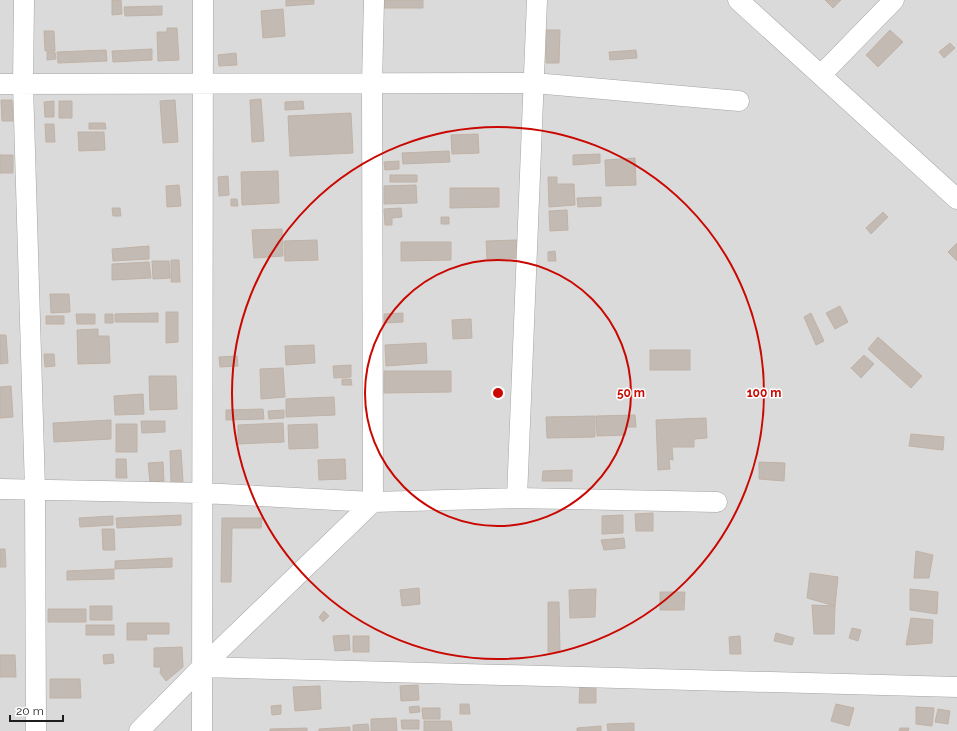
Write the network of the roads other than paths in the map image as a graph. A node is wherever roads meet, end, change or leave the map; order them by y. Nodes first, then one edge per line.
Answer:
1 (24, 0) edge
2 (203, 0) edge
3 (374, 0) edge
4 (537, 0) edge
5 (738, 0) edge
6 (894, 0) edge
7 (820, 75) junction
8 (203, 83) junction
9 (372, 83) junction
10 (534, 83) junction
11 (0, 84) edge
12 (23, 84) junction
13 (739, 101) dead end
14 (957, 199) edge
15 (0, 489) edge
16 (35, 489) junction
17 (202, 493) junction
18 (518, 498) junction
19 (373, 502) junction
20 (717, 502) dead end
21 (202, 667) junction
22 (957, 687) edge
23 (36, 731) edge
24 (139, 731) edge
25 (202, 731) edge

1 - 12 street
2 - 8 street
3 - 9 street
4 - 10 street
5 - 7 street
6 - 7 street
7 - 14 street
8 - 9 street
8 - 12 street
8 - 17 street
9 - 10 street
9 - 19 street
10 - 13 street
10 - 18 street
11 - 12 street
12 - 16 street
15 - 16 street
16 - 17 street
16 - 23 street
17 - 19 street
17 - 21 street
18 - 19 street
18 - 20 street
19 - 21 street
21 - 22 street
21 - 24 street
21 - 25 street

